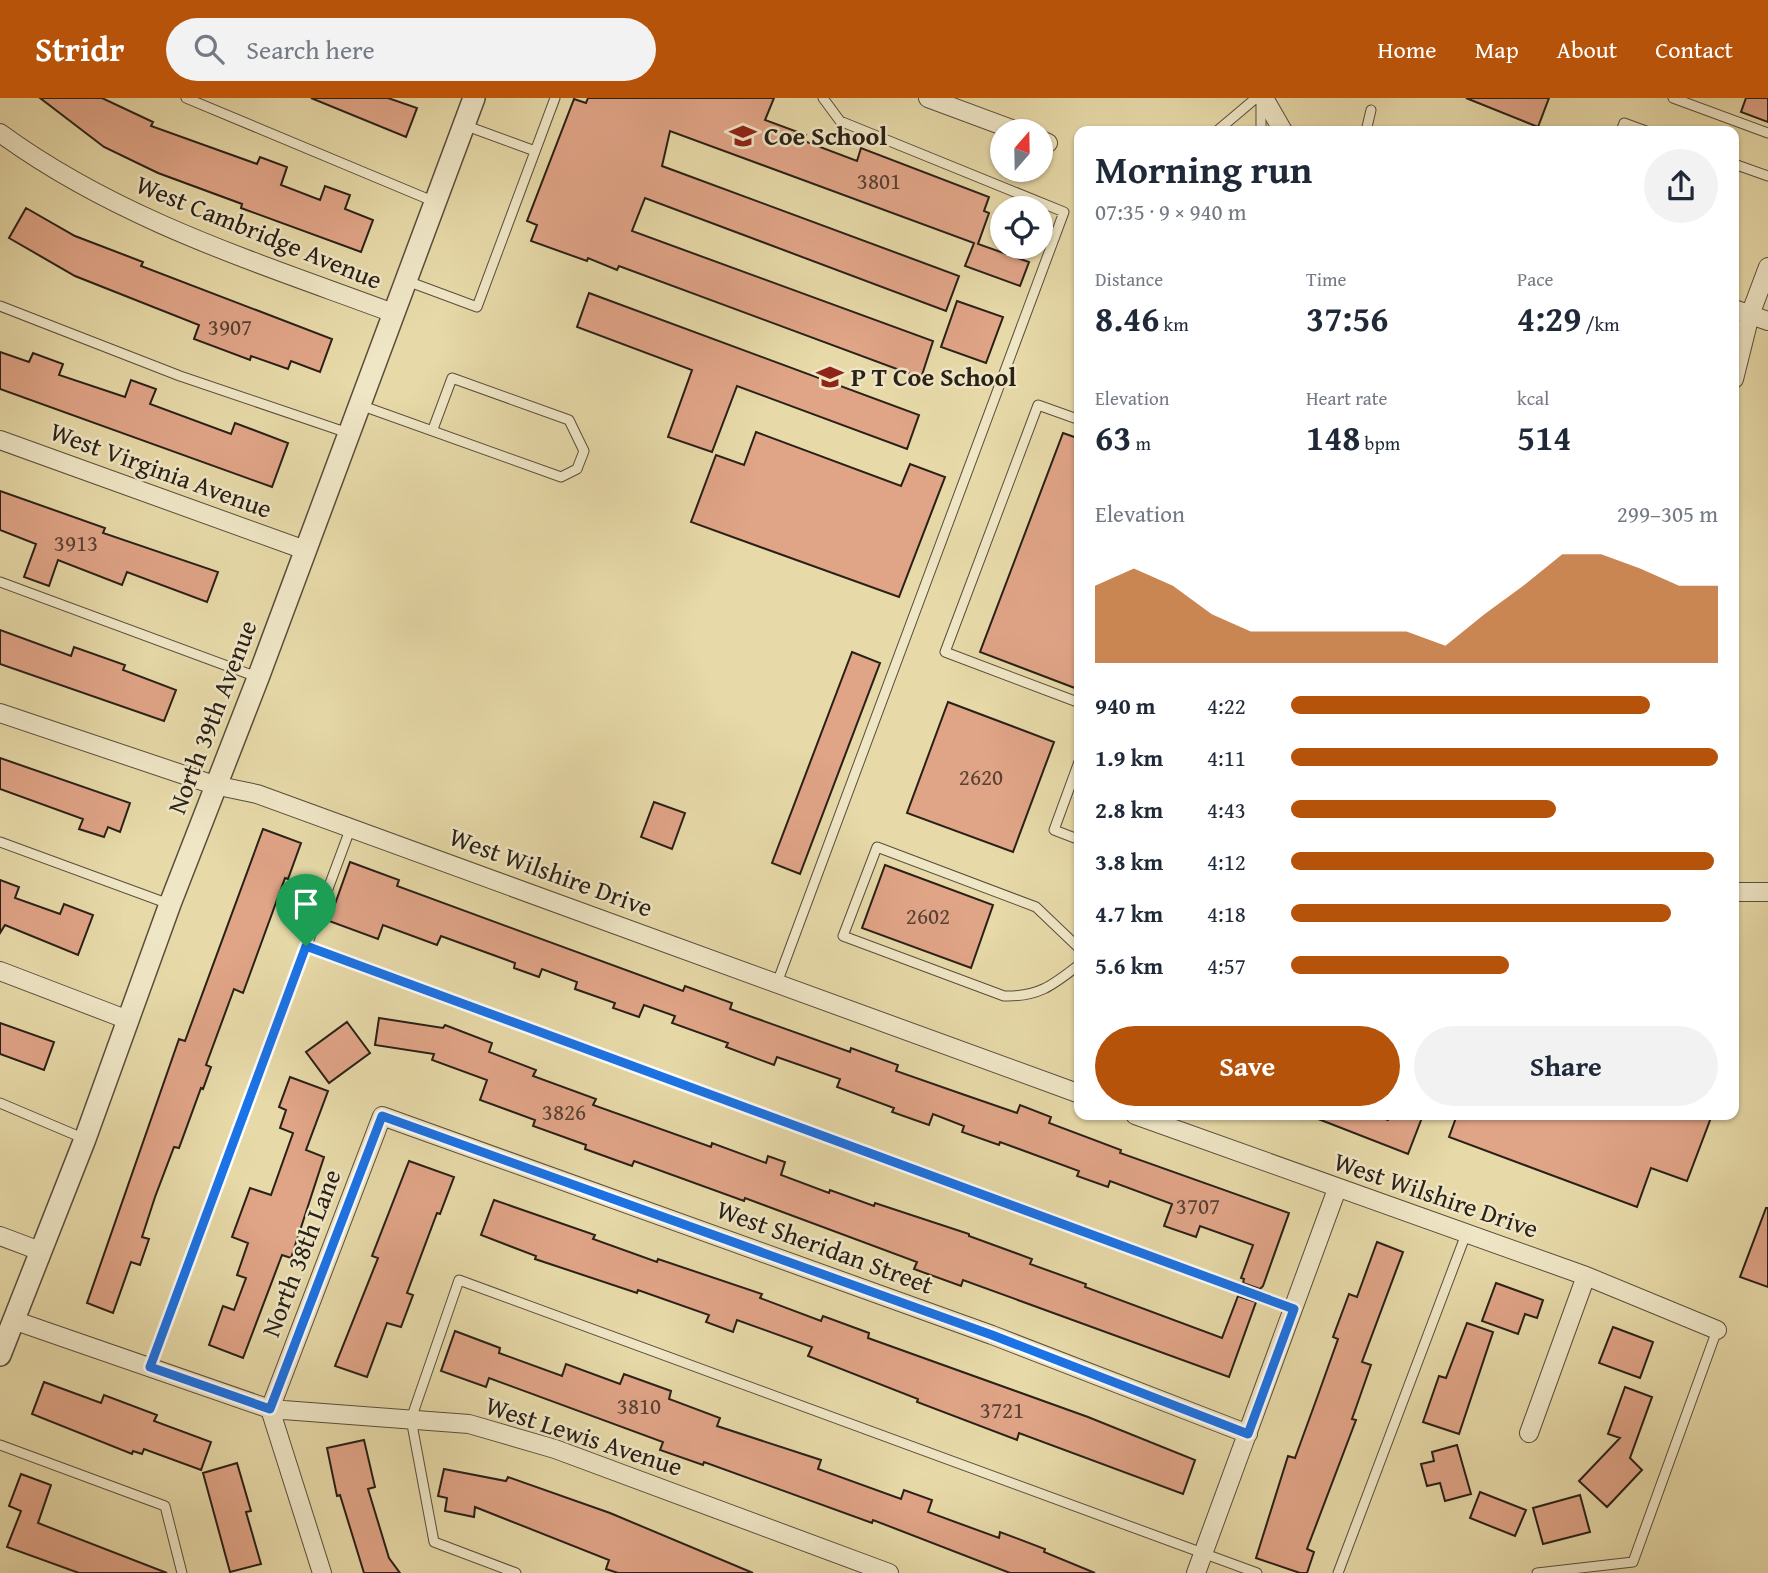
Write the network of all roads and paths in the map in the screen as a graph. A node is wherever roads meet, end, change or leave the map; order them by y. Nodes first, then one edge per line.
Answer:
1 (186, 98) edge
2 (474, 98) edge
3 (555, 98) edge
4 (823, 98) edge
5 (928, 98) edge
6 (1260, 98) edge
7 (1673, 98) edge
8 (1371, 110) dead end
9 (990, 121) edge
10 (464, 124) junction
11 (1224, 126) edge
12 (1261, 126) edge
13 (1280, 126) edge
14 (1367, 126) edge
15 (0, 133) edge
16 (1768, 133) edge
17 (535, 151) junction
18 (1739, 166) edge
19 (1768, 176) edge
20 (435, 202) junction
21 (1768, 267) edge
22 (405, 281) junction
23 (0, 306) edge
24 (1742, 312) edge
25 (393, 313) junction
26 (1768, 321) edge
27 (1739, 337) edge
28 (359, 404) junction
29 (1074, 418) edge
30 (433, 429) junction
31 (348, 433) junction
32 (0, 440) edge
33 (305, 550) junction
34 (0, 582) edge
35 (258, 678) junction
36 (1074, 701) edge
37 (0, 713) edge
38 (1074, 775) edge
39 (214, 785) junction
40 (351, 827) junction
41 (1074, 838) edge
42 (0, 842) edge
43 (1739, 892) edge
44 (1768, 892) edge
45 (170, 904) junction
46 (1074, 943) edge
47 (306, 946) junction
48 (1074, 969) edge
49 (0, 971) edge
50 (777, 983) junction
51 (128, 1020) junction
52 (1074, 1092) edge
53 (0, 1103) edge
54 (382, 1116) joint
55 (1149, 1120) edge
56 (85, 1139) junction
57 (1337, 1189) junction
58 (1466, 1234) junction
59 (0, 1236) edge
60 (40, 1251) junction
61 (1586, 1276) junction
62 (1294, 1309) junction
63 (13, 1320) junction
64 (1717, 1331) joint
65 (0, 1355) edge
66 (150, 1367) junction
67 (270, 1409) junction
68 (411, 1419) junction
69 (1529, 1433) dead end
70 (1248, 1434) junction
71 (0, 1445) edge
72 (1202, 1555) junction
73 (182, 1573) edge
74 (322, 1573) edge
75 (516, 1573) edge
76 (889, 1573) edge
77 (1196, 1573) edge
78 (1257, 1573) edge
79 (1338, 1573) edge
80 (1537, 1573) edge

1 - 20 lane
2 - 10 street, North 39th Avenue
3 - 17 lane
4 - 50 lane
5 - 9 street
6 - 11 lane
6 - 12 lane
6 - 13 street
7 - 16 lane
8 - 14 lane
10 - 17 lane
10 - 20 street, North 39th Avenue
15 - 25 street, West Cambridge Avenue
17 - 22 lane
18 - 19 lane
20 - 22 street, North 39th Avenue
21 - 24 street
22 - 25 street, North 39th Avenue
23 - 31 lane
24 - 26 street
24 - 27 street
25 - 28 street, North 39th Avenue
28 - 30 lane
28 - 31 street, North 39th Avenue
29 - 36 lane
30 - 30 lane
31 - 33 street, North 39th Avenue
32 - 33 street, West Virginia Avenue
33 - 35 street, North 39th Avenue
34 - 35 lane
35 - 39 street, North 39th Avenue
37 - 39 street, West Wilshire Drive
38 - 41 lane
39 - 40 street, West Wilshire Drive
39 - 45 street, North 39th Avenue
40 - 47 lane
40 - 50 street, West Wilshire Drive
42 - 45 lane
43 - 44 street
45 - 51 street, North 39th Avenue
46 - 48 lane
47 - 62 lane
47 - 66 lane
49 - 51 street
50 - 52 street, West Wilshire Drive
51 - 56 street, North 39th Avenue
53 - 56 lane
54 - 67 street, North 38th Lane
54 - 70 street, West Sheridan Street
55 - 57 street, West Wilshire Drive
56 - 60 street, North 39th Avenue
57 - 58 street, West Wilshire Drive
57 - 62 street
58 - 61 street, West Wilshire Drive
58 - 79 lane
59 - 60 street
60 - 63 street, North 39th Avenue
61 - 64 street, West Wilshire Drive
61 - 69 street
62 - 70 street
63 - 65 street, North 39th Avenue
63 - 66 street, West Lewis Avenue
64 - 80 lane
66 - 67 street, West Lewis Avenue
67 - 68 street, West Lewis Avenue
67 - 74 street
68 - 72 lane
68 - 75 lane
68 - 76 street, West Lewis Avenue
70 - 72 street
71 - 73 lane
72 - 77 street
72 - 78 lane

